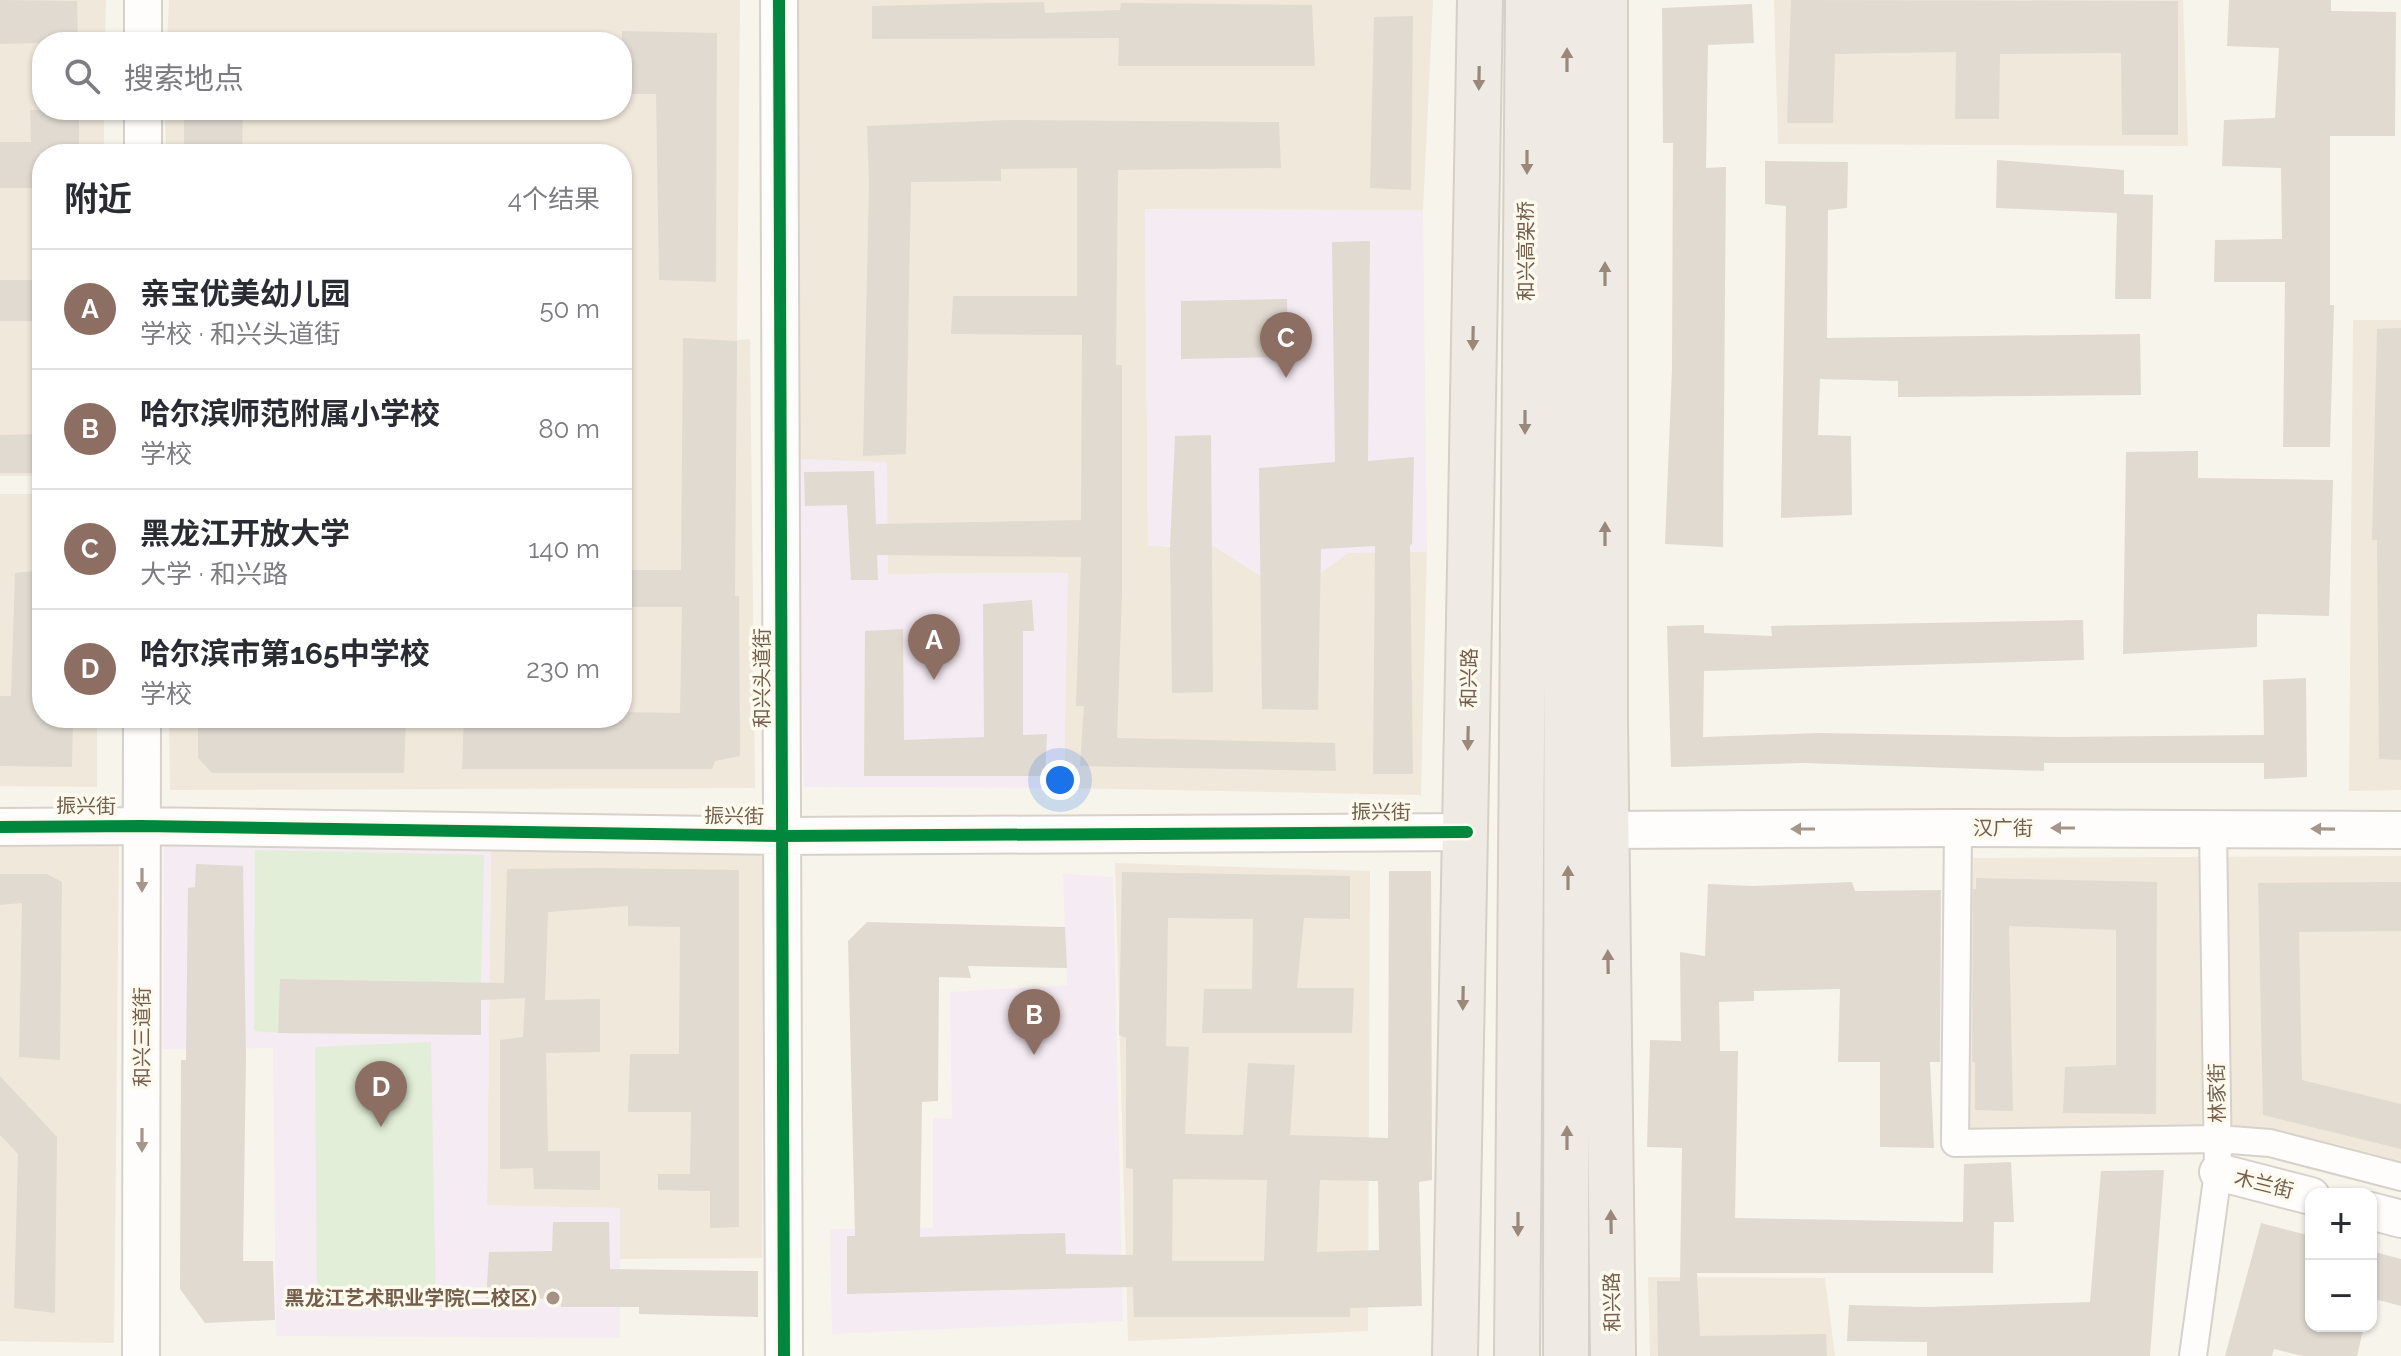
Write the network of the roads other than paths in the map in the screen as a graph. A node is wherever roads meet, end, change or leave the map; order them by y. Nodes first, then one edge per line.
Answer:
1 (143, 0) edge
2 (779, 0) edge
3 (1480, 0) edge
4 (1528, 0) edge
5 (1567, 0) edge
6 (1605, 0) edge
7 (143, 32) edge
8 (143, 120) edge
9 (143, 144) edge
10 (1471, 442) junction
11 (1546, 502) junction
12 (1605, 719) junction
13 (142, 728) edge
14 (1521, 737) junction
15 (142, 826) junction
16 (0, 827) edge
17 (1958, 828) junction
18 (2213, 828) junction
19 (1606, 830) junction
20 (2401, 830) edge
21 (1467, 832) junction
22 (782, 836) junction
23 (2218, 1156) junction
24 (2401, 1177) edge
25 (2305, 1193) edge
26 (2377, 1213) edge
27 (2401, 1219) edge
28 (141, 1356) edge
29 (784, 1356) edge
30 (1455, 1356) edge
31 (1517, 1356) edge
32 (1566, 1356) edge
33 (1613, 1356) edge
34 (2193, 1356) edge

1 - 7 street
2 - 22 street, 和兴头道街
3 -> 10 highway, 和兴路
4 -> 11 highway, 和兴高架桥
11 -> 5 highway, 和兴高架桥
12 -> 6 highway, 和兴路
8 - 9 street
10 - 14 highway
10 -> 21 highway, 和兴路
11 - 12 highway
11 - 14 highway
32 -> 11 highway
12 - 19 highway, 和兴路
13 - 15 street, 和兴三道街
14 -> 31 highway
15 - 16 street, 振兴街
15 - 22 street, 振兴街
15 -> 28 street, 和兴三道街
18 -> 17 street, 汉广街
17 -> 19 street, 汉广街
17 - 23 street
20 -> 18 street, 汉广街
18 - 23 street, 林家街
33 -> 19 highway, 和兴路
21 - 22 street, 振兴街
21 -> 30 highway, 和兴路
22 - 29 street, 和兴头道街
23 - 24 street
23 - 25 street, 木兰街
23 - 34 street, 林家街
26 - 27 street

